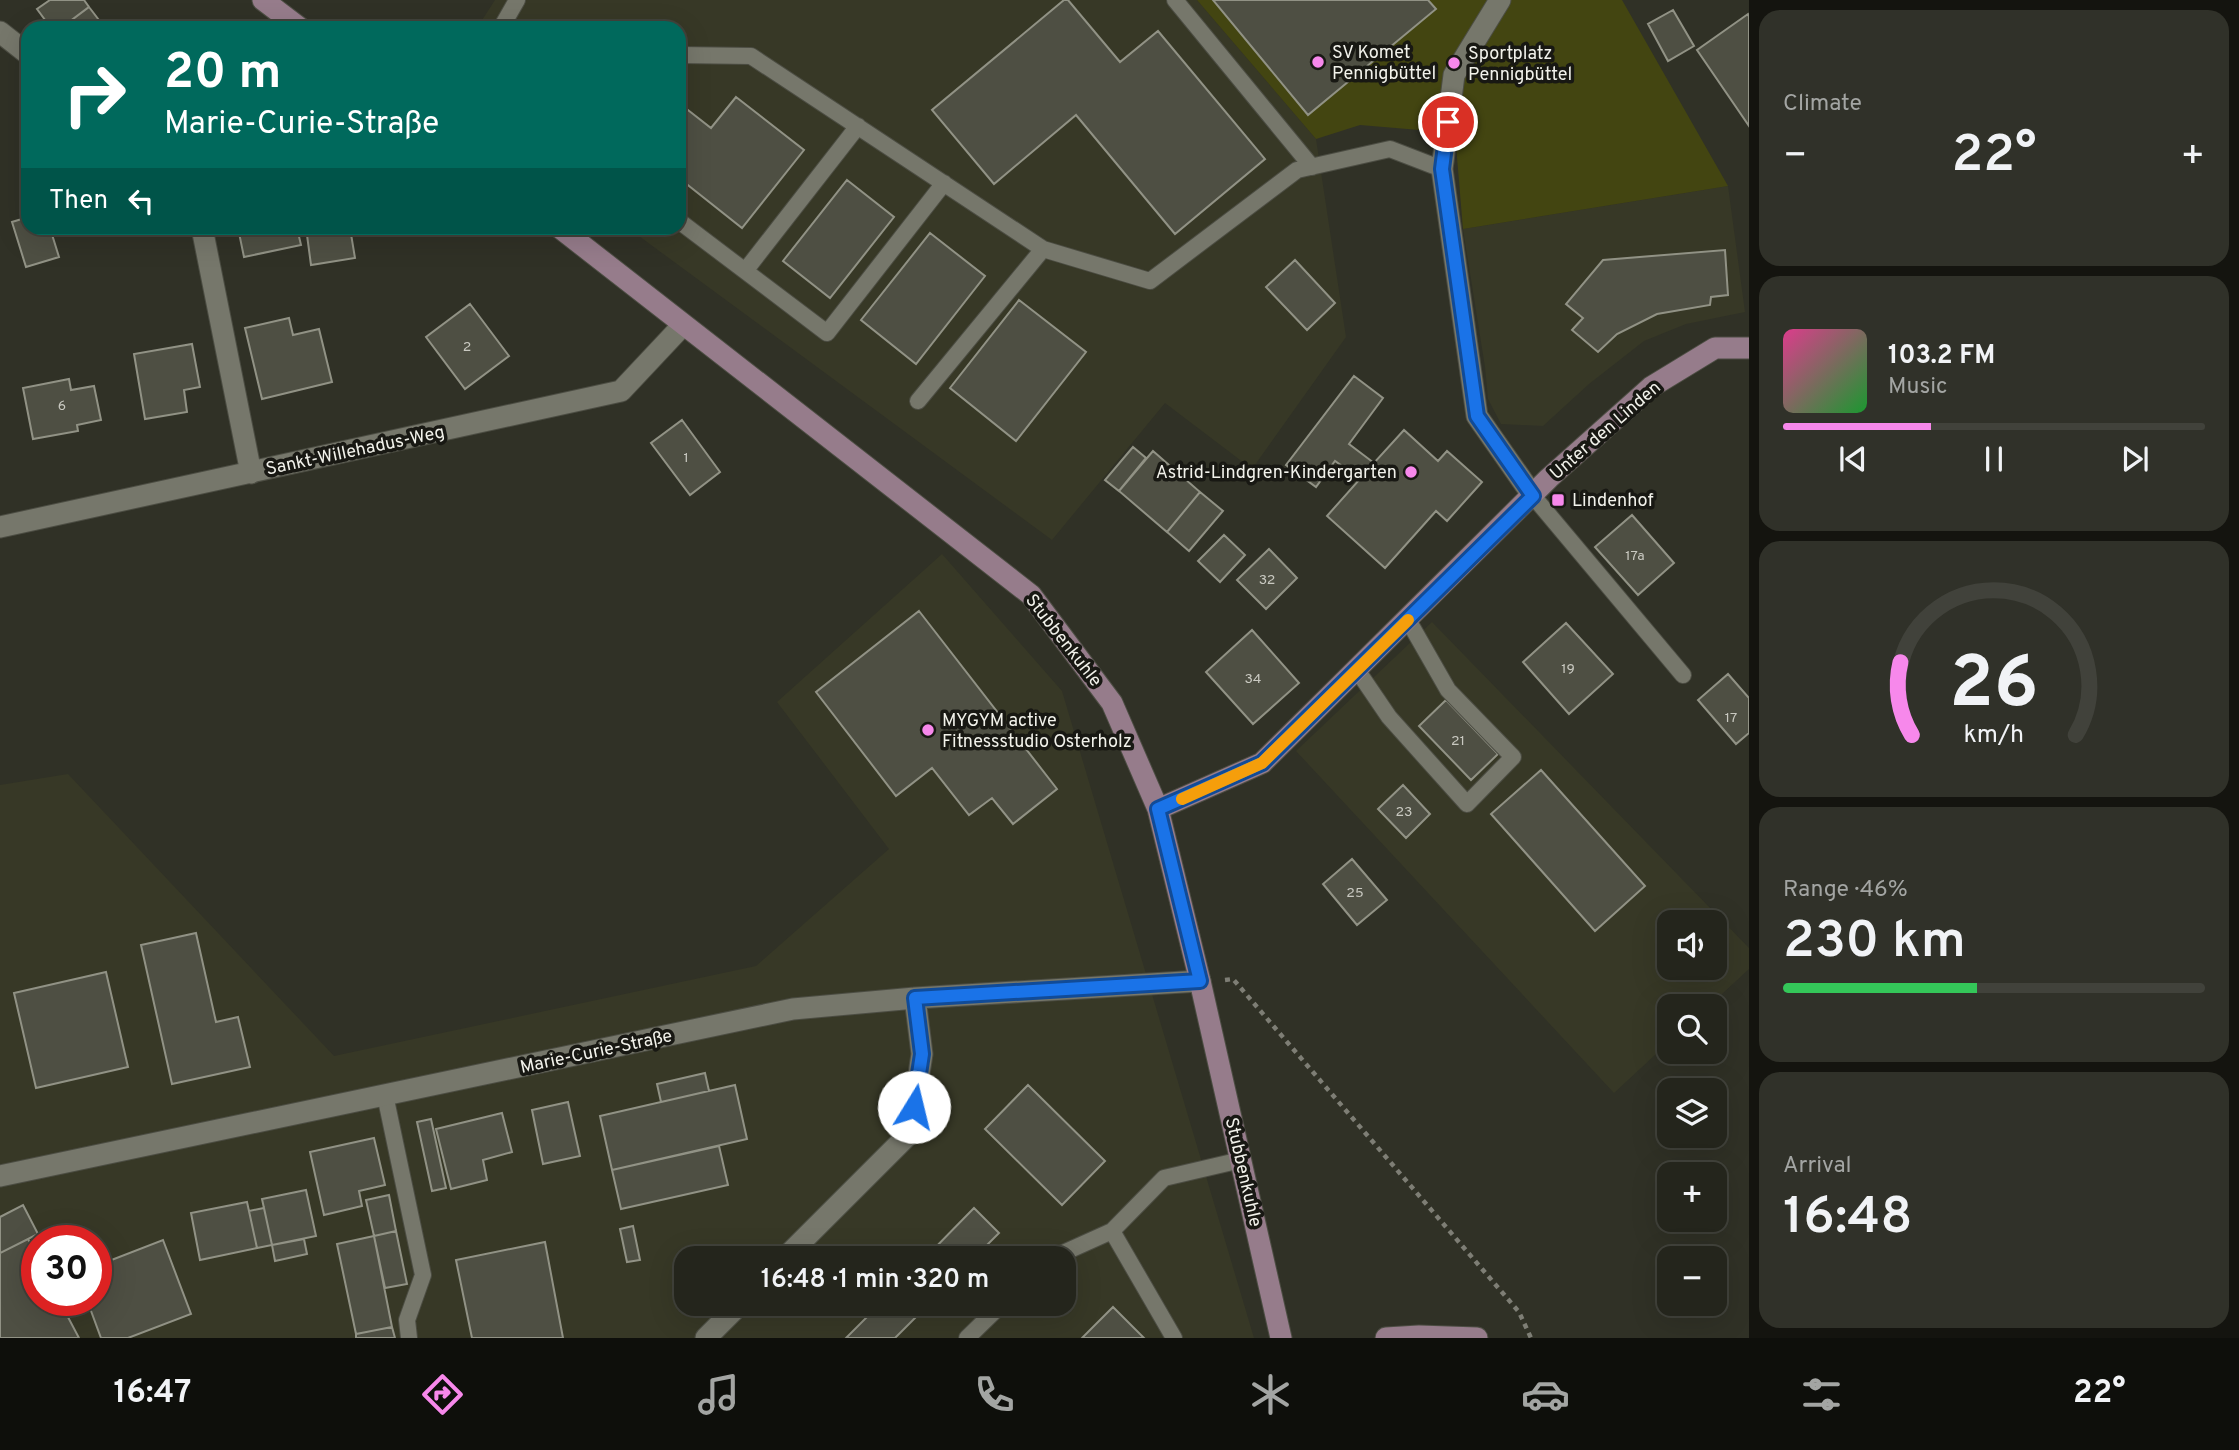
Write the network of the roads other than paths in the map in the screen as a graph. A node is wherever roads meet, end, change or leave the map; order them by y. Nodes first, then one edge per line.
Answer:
1 (263, 0) edge
2 (517, 0) edge
3 (1175, 0) edge
4 (1500, 0) edge
5 (291, 21) edge
6 (505, 21) edge
7 (0, 32) edge
8 (21, 48) edge
9 (686, 55) edge
10 (858, 126) junction
11 (1312, 167) junction
12 (1442, 169) junction
13 (944, 183) junction
14 (686, 226) edge
15 (203, 235) edge
16 (569, 235) edge
17 (1043, 249) junction
18 (745, 271) junction
19 (683, 325) junction
20 (1749, 348) edge
21 (918, 401) dead end
22 (251, 473) junction
23 (1533, 496) junction
24 (0, 527) edge
25 (1408, 620) junction
26 (1357, 670) junction
27 (1683, 675) dead end
28 (1158, 809) junction
29 (1200, 981) junction
30 (915, 998) junction
31 (385, 1095) junction
32 (1241, 1160) junction
33 (0, 1176) edge
34 (1112, 1231) junction
35 (797, 1246) edge
36 (1076, 1247) edge
37 (728, 1316) edge
38 (990, 1316) edge
39 (1417, 1337) edge
40 (409, 1338) edge
41 (706, 1338) edge
42 (967, 1338) edge
43 (1174, 1338) edge
44 (1281, 1338) edge
45 (1386, 1338) edge
46 (1477, 1338) edge

1 - 5 main road
2 - 6 lane
3 - 11 lane
4 - 12 street
7 - 8 street
9 - 10 lane
10 - 13 lane
10 - 18 lane
11 - 12 lane
11 - 17 lane
12 - 23 street
13 - 17 lane
13 - 18 lane
14 - 18 lane
15 - 22 street
16 - 19 main road, Stubbenkuhle
17 - 21 lane
19 - 22 street, Sankt-Willehadus-Weg
19 - 28 main road, Stubbenkuhle
20 - 23 main road, Unter den Linden
22 - 24 street, Sankt-Willehadus-Weg
23 - 25 main road, Unter den Linden
23 - 27 lane
25 - 26 main road, Unter den Linden
25 - 26 lane
26 - 28 main road, Unter den Linden
28 - 29 main road, Stubbenkuhle
29 - 30 street, Marie-Curie-Straße
29 - 32 main road, Stubbenkuhle
30 - 31 street, Marie-Curie-Straße
30 - 35 street
31 - 33 street, Marie-Curie-Straße
31 - 40 lane
32 - 34 lane
32 - 44 main road, Stubbenkuhle
34 - 36 lane
34 - 43 lane
37 - 41 street
38 - 42 lane
39 - 45 main road
39 - 46 main road

